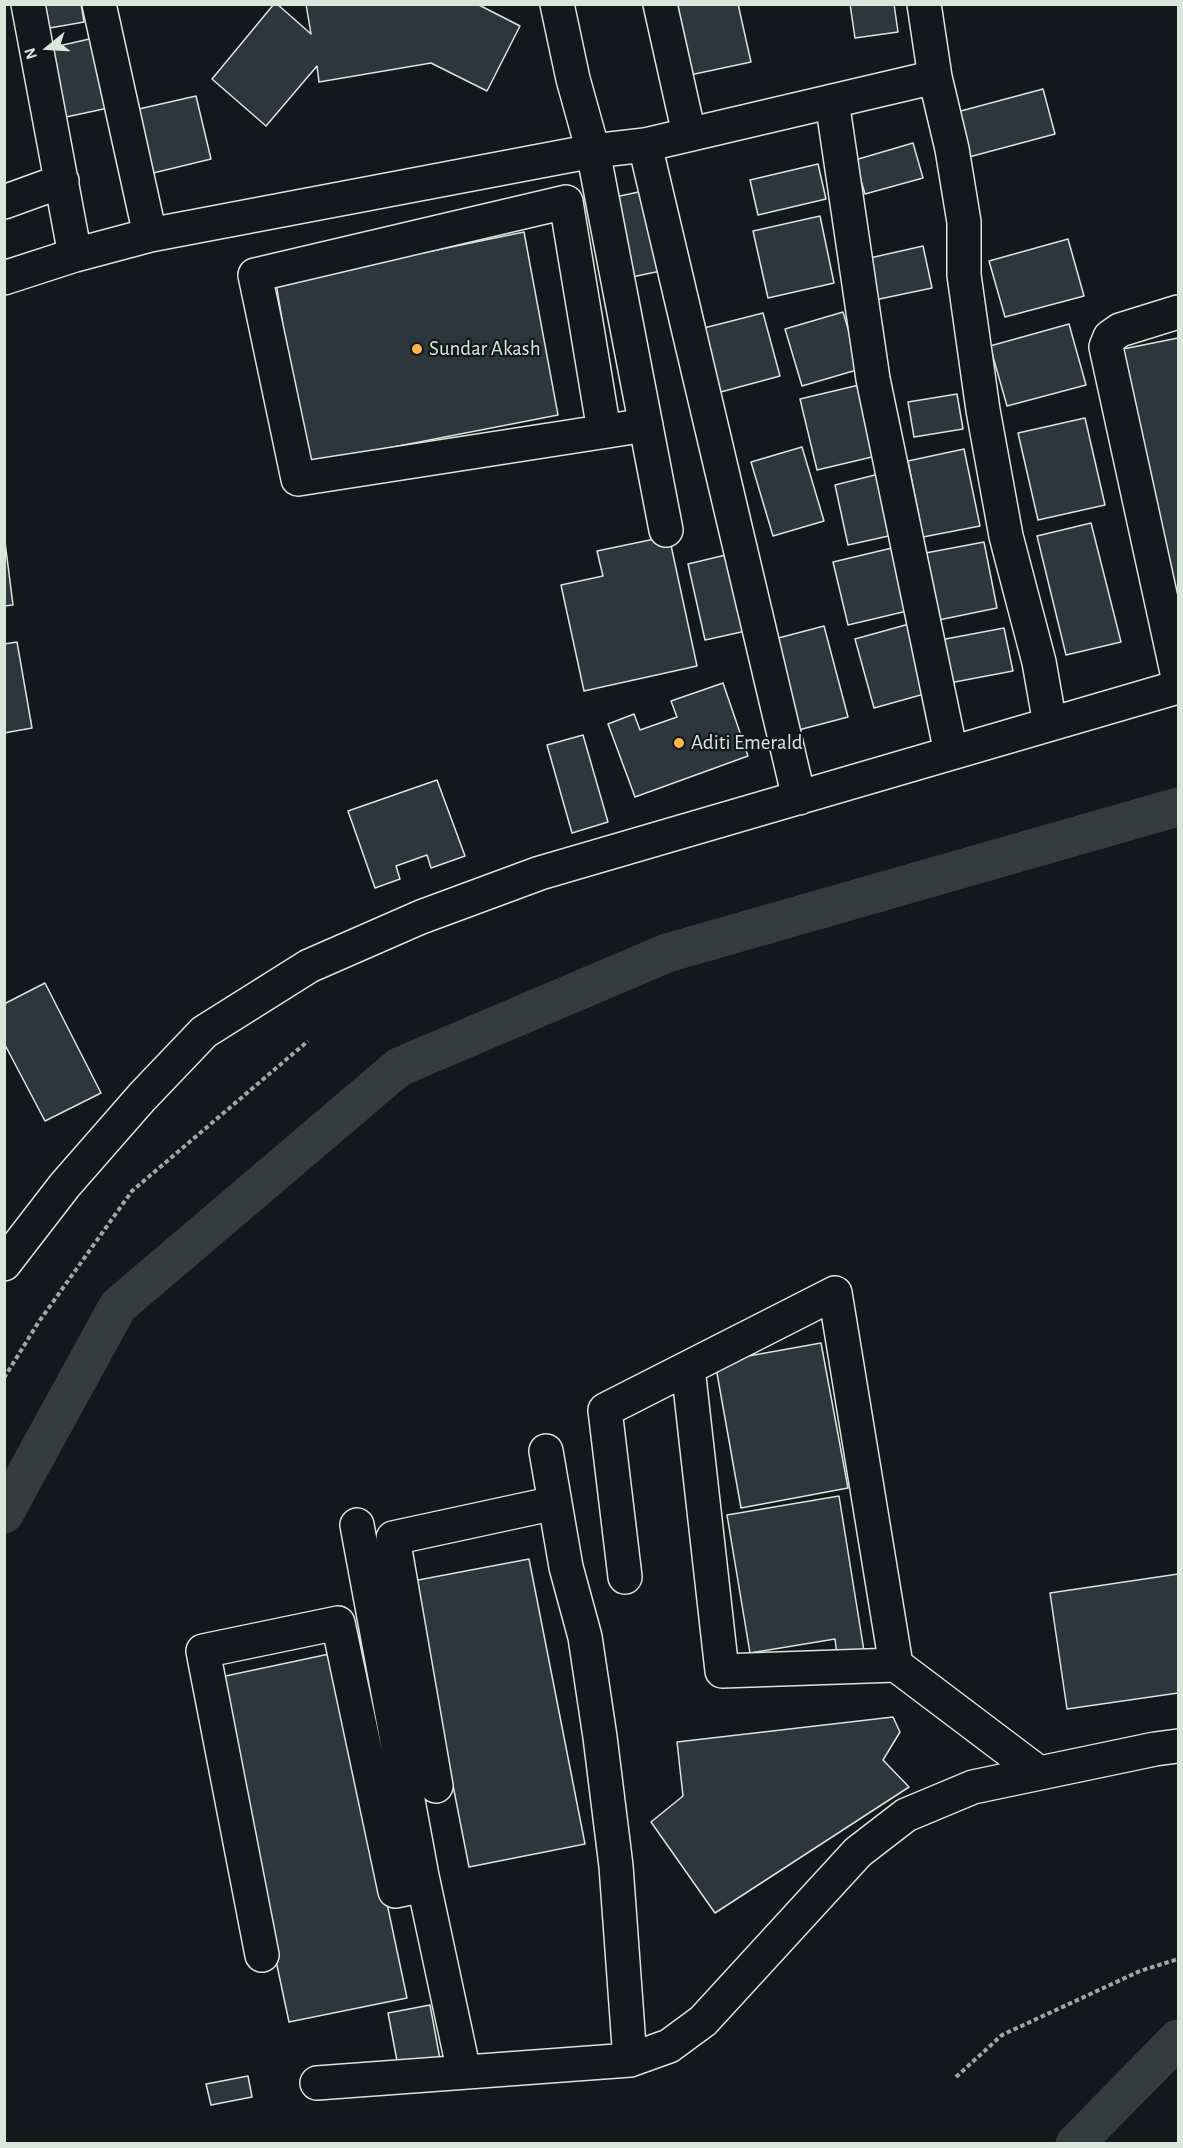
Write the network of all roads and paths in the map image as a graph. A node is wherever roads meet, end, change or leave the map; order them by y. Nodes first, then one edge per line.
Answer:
1 (28, 4) edge
2 (99, 4) edge
3 (557, 4) edge
4 (660, 4) edge
5 (924, 4) edge
6 (935, 76) junction
7 (832, 101) junction
8 (689, 134) junction
9 (645, 145) junction
10 (593, 151) junction
11 (62, 181) junction
12 (4, 202) edge
13 (150, 235) junction
14 (75, 255) junction
15 (4, 278) edge
16 (1179, 312) edge
17 (646, 425) junction
18 (604, 431) junction
19 (666, 530) dead end
20 (1179, 677) edge
21 (1179, 687) edge
22 (1050, 724) junction
23 (951, 753) junction
24 (799, 798) junction
25 (308, 1041) dead end
26 (4, 1264) edge
27 (688, 1368) junction
28 (4, 1378) edge
29 (546, 1451) dead end
30 (555, 1503) junction
31 (357, 1525) dead end
32 (626, 1577) dead end
33 (896, 1665) junction
34 (1179, 1746) edge
35 (1039, 1773) junction
36 (436, 1786) dead end
37 (424, 1886) junction
38 (262, 1955) dead end
39 (1179, 1959) edge
40 (630, 2060) junction
41 (464, 2072) junction
42 (956, 2077) dead end
43 (317, 2083) dead end

1 - 11 street
2 - 13 street
3 - 10 street
4 - 8 street
5 - 6 street
6 - 7 street
6 - 22 street
7 - 8 street
7 - 23 street
8 - 9 street
9 - 10 street
9 - 24 street
10 - 13 street
10 - 17 street
11 - 12 street
11 - 14 street
13 - 14 street
14 - 15 street
16 - 20 street
17 - 18 street
17 - 19 street
18 - 18 street
21 - 22 street
22 - 23 street
23 - 24 street
24 - 26 street
25 - 28 path
27 - 32 street
27 - 33 street
27 - 33 street
29 - 30 street
30 - 36 street
30 - 40 street
31 - 37 street
33 - 35 street
34 - 35 street
35 - 40 street
37 - 38 street
37 - 41 street
39 - 42 path
40 - 41 street
41 - 43 street

